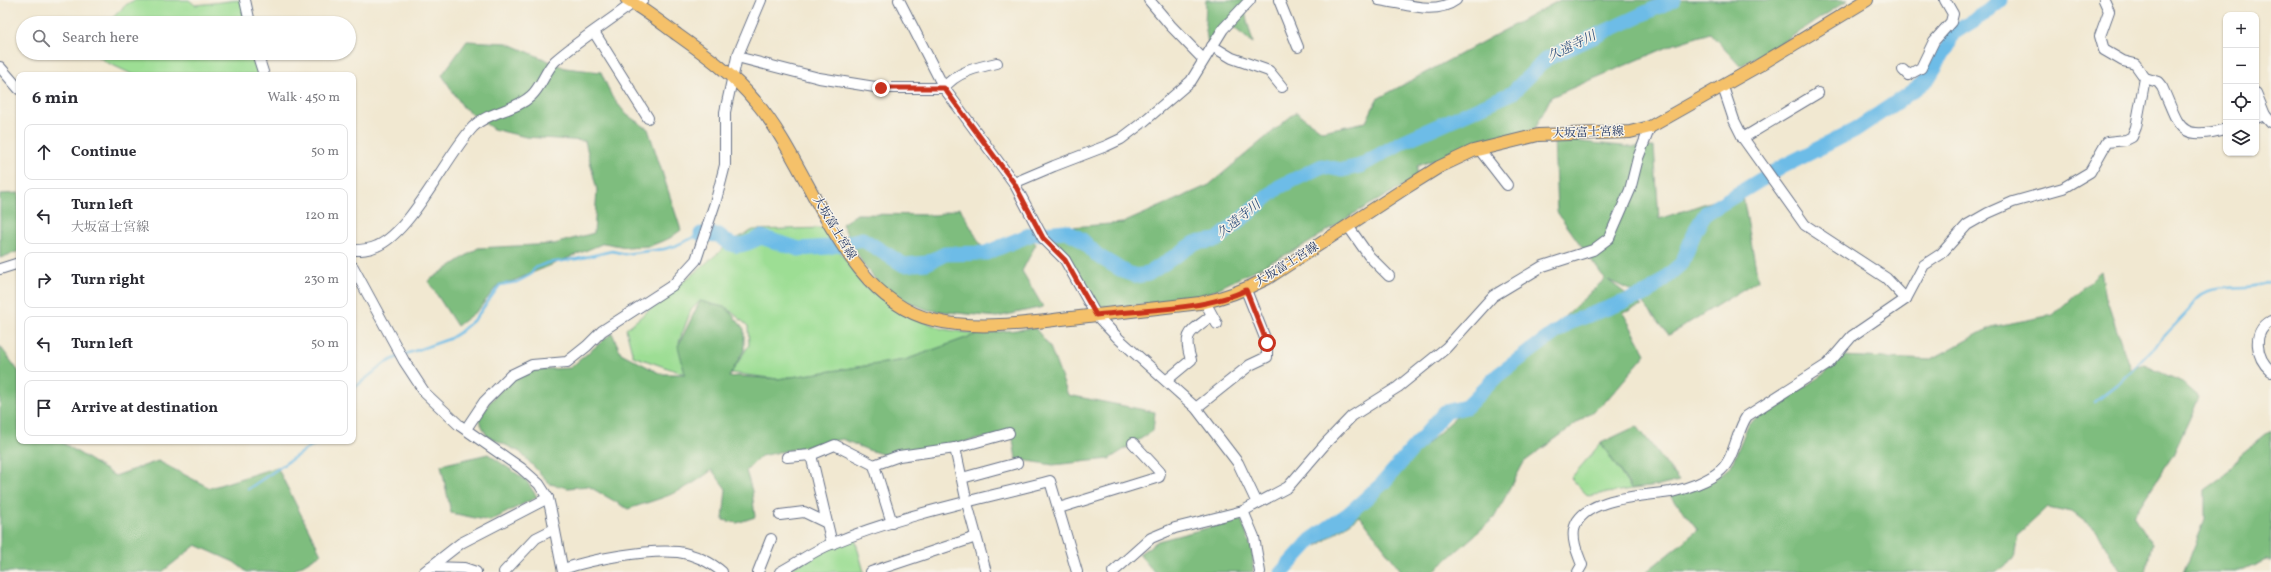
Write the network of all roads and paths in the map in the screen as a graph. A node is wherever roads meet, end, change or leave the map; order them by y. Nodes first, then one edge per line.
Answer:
1 (245, 0) edge
2 (761, 0) edge
3 (899, 0) edge
4 (1150, 0) edge
5 (1250, 0) edge
6 (1279, 0) edge
7 (1379, 0) edge
8 (1456, 0) edge
9 (1867, 0) edge
10 (1945, 0) edge
11 (2104, 0) edge
12 (634, 1) edge
13 (248, 16) edge
14 (594, 32) junction
15 (1212, 46) junction
16 (1298, 48) dead end
17 (737, 57) junction
18 (1203, 59) junction
19 (259, 60) edge
20 (997, 63) dead end
21 (0, 67) edge
22 (1903, 70) dead end
23 (263, 72) edge
24 (732, 78) junction
25 (2145, 78) junction
26 (16, 86) edge
27 (1282, 87) dead end
28 (1723, 87) junction
29 (944, 88) junction
30 (1818, 93) dead end
31 (2259, 102) edge
32 (648, 118) dead end
33 (2264, 118) edge
34 (1650, 127) junction
35 (2223, 130) edge
36 (1743, 138) junction
37 (1479, 149) junction
38 (1014, 183) junction
39 (1507, 185) dead end
40 (1348, 226) junction
41 (356, 250) edge
42 (16, 264) edge
43 (0, 269) edge
44 (356, 272) edge
45 (1389, 276) dead end
46 (1246, 290) junction
47 (1906, 299) junction
48 (1205, 302) junction
49 (1096, 315) junction
50 (2271, 321) edge
51 (2271, 370) edge
52 (1167, 380) junction
53 (1196, 408) junction
54 (466, 429) junction
55 (1009, 433) dead end
56 (1133, 443) dead end
57 (955, 448) junction
58 (811, 455) junction
59 (787, 457) dead end
60 (1017, 463) dead end
61 (874, 465) junction
62 (962, 478) junction
63 (548, 498) junction
64 (967, 503) junction
65 (1257, 503) junction
66 (1059, 508) junction
67 (1243, 511) junction
68 (780, 515) dead end
69 (827, 523) junction
70 (892, 523) junction
71 (554, 529) junction
72 (976, 537) junction
73 (771, 538) dead end
74 (832, 544) junction
75 (427, 570) edge
76 (563, 571) edge
77 (877, 571) edge
78 (476, 572) edge
79 (504, 572) edge
80 (722, 572) edge
81 (758, 572) edge
82 (780, 572) edge
83 (986, 572) edge
84 (1077, 572) edge
85 (1113, 572) edge
86 (1260, 572) edge
87 (1578, 572) edge

1 - 13 street
2 - 17 street
3 - 29 street
4 - 18 street
5 - 15 street
6 - 16 street
7 - 8 street
9 - 28 main road, 大坂富士宮線
10 - 22 street
11 - 25 street
12 - 14 street
12 - 24 main road, 大坂富士宮線
14 - 32 street
14 - 41 street
15 - 18 street
15 - 27 street
17 - 24 street
17 - 29 street
18 - 38 street
19 - 23 street
20 - 29 street
21 - 26 street
24 - 49 main road, 大坂富士宮線
24 - 54 street
25 - 35 street
25 - 47 street
28 - 34 main road, 大坂富士宮線
28 - 36 street
29 - 38 street
30 - 36 street
31 - 33 street
34 - 37 main road, 大坂富士宮線
34 - 65 street
36 - 47 street
37 - 39 street
37 - 40 main road, 大坂富士宮線
38 - 49 street
40 - 45 street
40 - 46 main road, 大坂富士宮線
42 - 43 street
44 - 54 street
46 - 48 main road, 大坂富士宮線
46 - 53 street
47 - 87 street
48 - 49 main road, 大坂富士宮線
48 - 52 street
49 - 52 street
50 - 51 street
52 - 53 street
53 - 65 street
54 - 63 street
55 - 57 street
56 - 66 street
57 - 61 street
57 - 62 street
58 - 59 street
58 - 61 street
58 - 69 street
60 - 62 street
61 - 70 street
62 - 64 street
63 - 71 street
63 - 75 street
64 - 66 street
64 - 70 street
64 - 72 street
65 - 67 street
66 - 84 street
67 - 85 street
67 - 86 street
68 - 69 street
69 - 74 street
70 - 74 street
71 - 76 street
71 - 79 street
72 - 77 street
72 - 83 street
73 - 81 street
74 - 82 street
75 - 78 street
76 - 80 street

